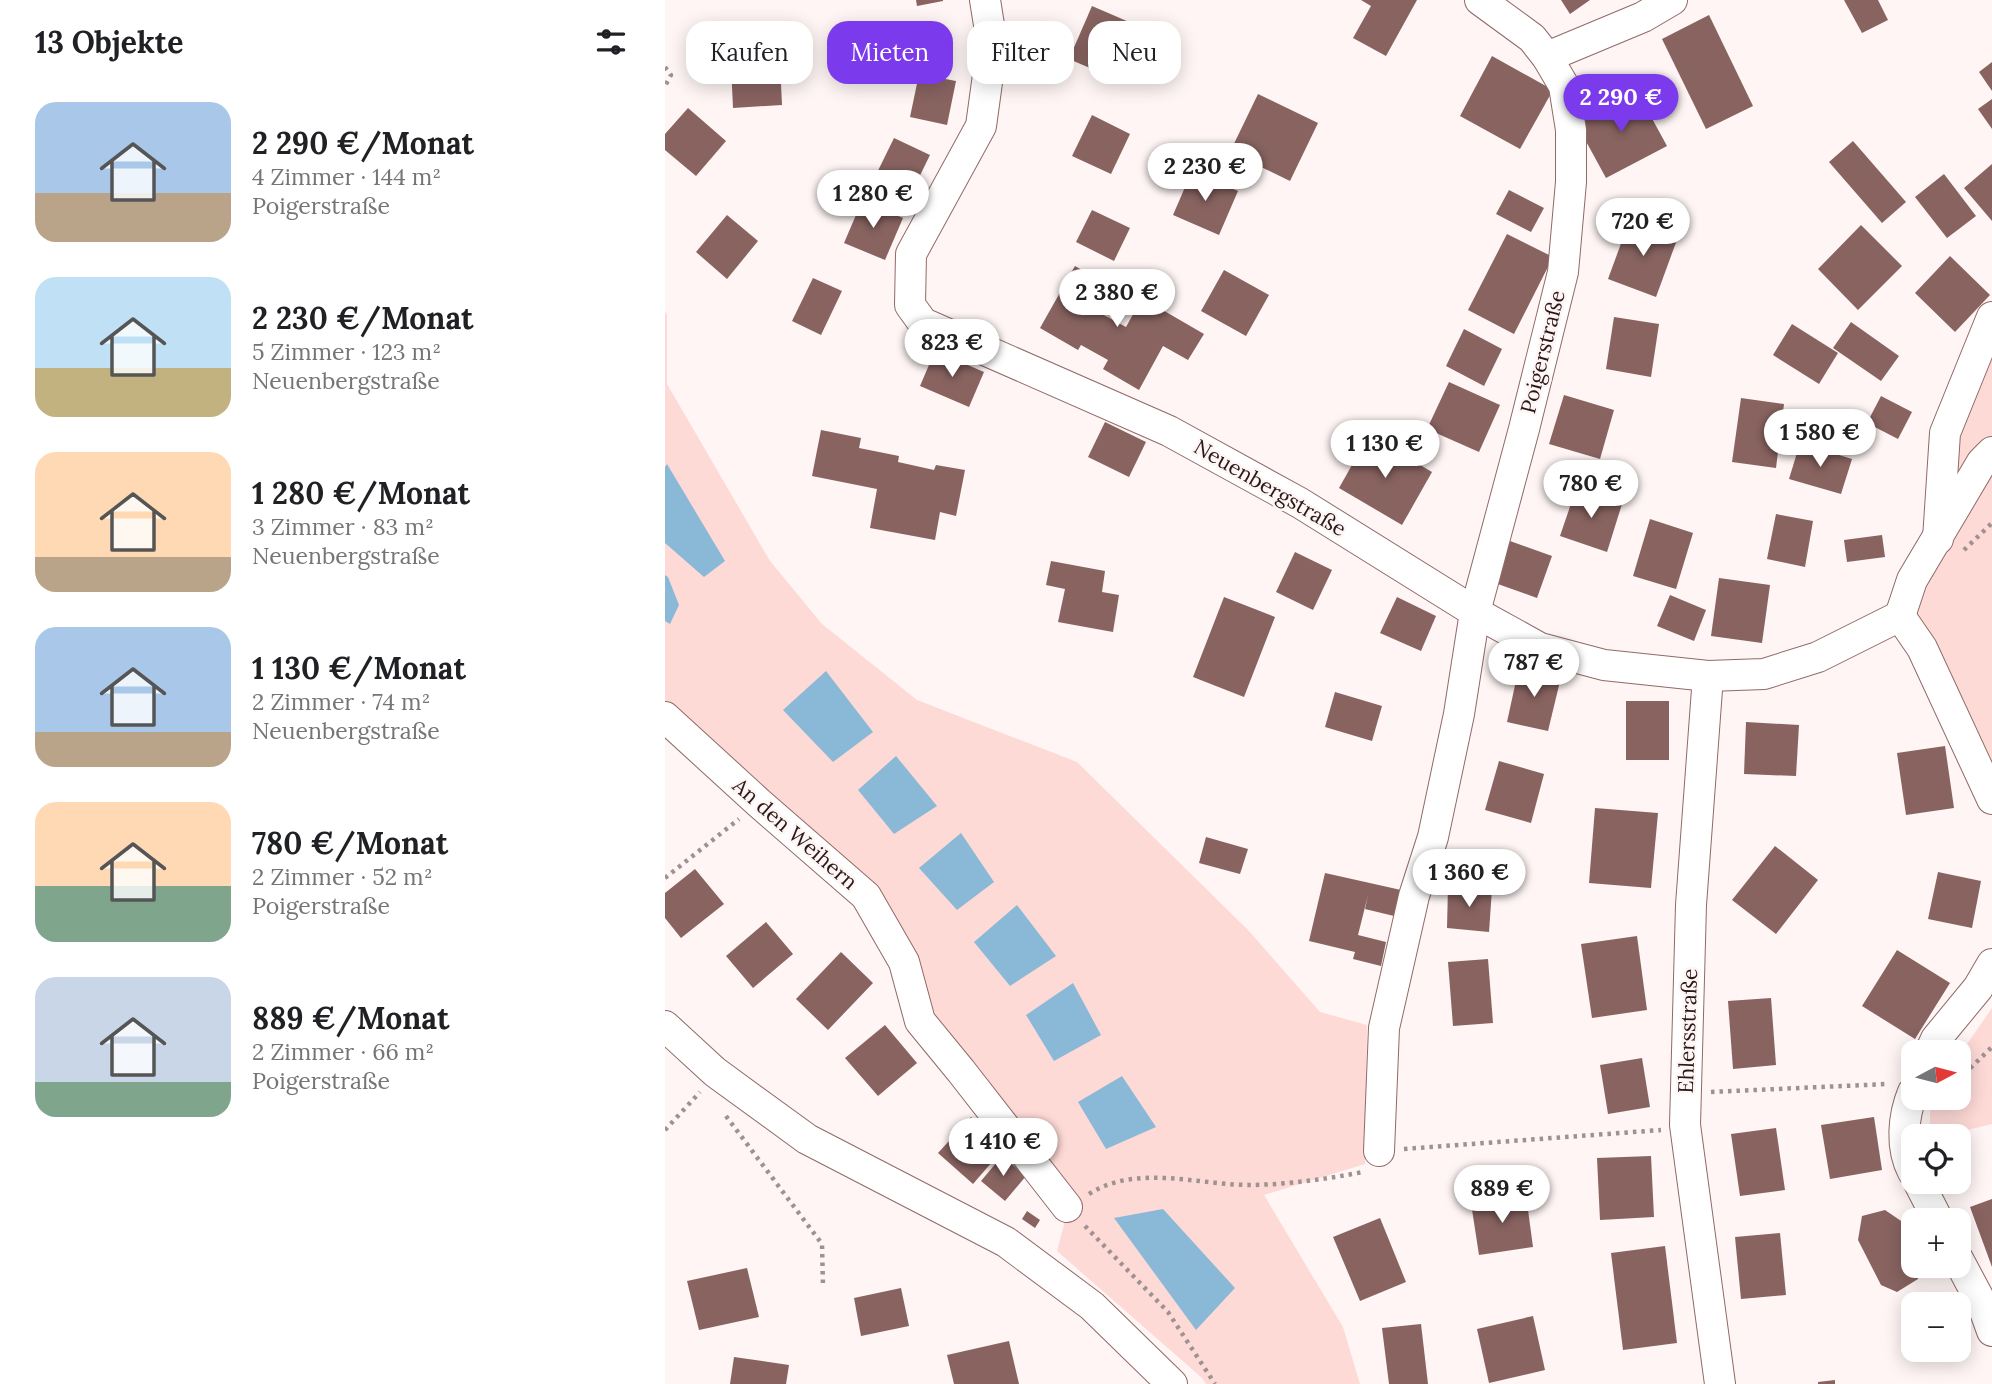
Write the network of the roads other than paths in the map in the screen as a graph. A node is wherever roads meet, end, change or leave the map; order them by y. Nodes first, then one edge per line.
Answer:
1 (985, 0) edge
2 (1480, 0) edge
3 (1672, 0) edge
4 (1547, 57) junction
5 (1992, 317) edge
6 (1992, 452) edge
7 (1949, 547) junction
8 (1475, 612) junction
9 (1900, 616) junction
10 (1707, 676) junction
11 (665, 717) edge
12 (1992, 799) edge
13 (1992, 964) edge
14 (665, 1026) edge
15 (1936, 1040) edge
16 (1377, 1160) road end
17 (1067, 1208) road end
18 (1969, 1278) edge
19 (1989, 1313) edge
20 (1172, 1384) edge
21 (1720, 1384) edge

1 - 8 street, Neuenbergstraße
2 - 4 street, Poigerstraße
3 - 4 street
4 - 8 street, Poigerstraße
5 - 7 street
6 - 7 street
7 - 9 street
8 - 10 street, Neuenbergstraße
8 - 16 street, Poigerstraße
9 - 10 street, Neuenbergstraße
9 - 12 street
10 - 21 street, Ehlersstraße
11 - 17 street, An den Weihern
13 - 15 street
14 - 20 street
18 - 19 street

